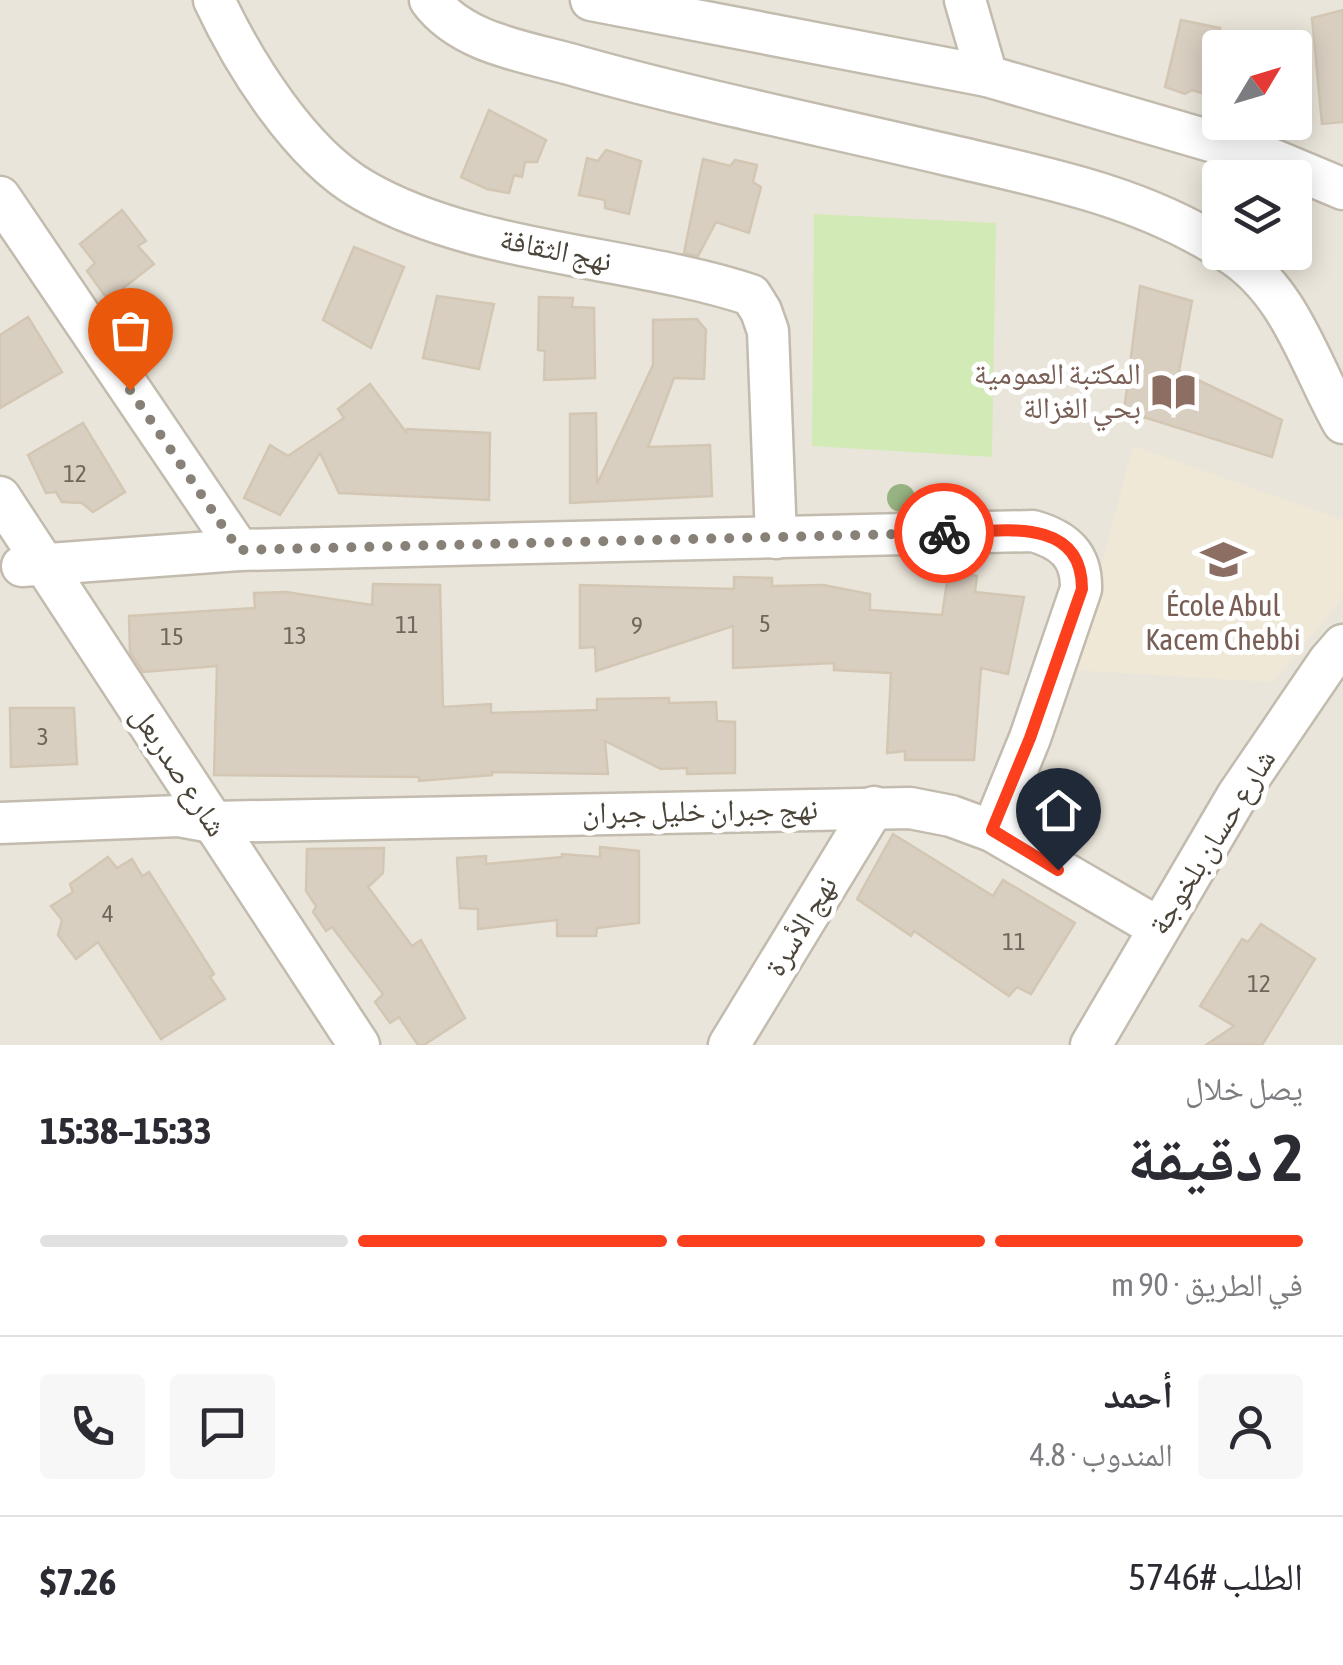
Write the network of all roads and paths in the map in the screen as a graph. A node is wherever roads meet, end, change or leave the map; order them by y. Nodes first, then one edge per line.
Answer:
1 (214, 0) edge
2 (430, 0) edge
3 (592, 0) edge
4 (965, 0) edge
5 (987, 76) junction
6 (1343, 189) edge
7 (0, 197) edge
8 (1202, 236) edge
9 (1251, 270) edge
10 (1343, 423) edge
11 (0, 497) edge
12 (776, 538) junction
13 (239, 550) junction
14 (22, 554) edge
15 (1343, 645) edge
16 (874, 808) junction
17 (195, 819) junction
18 (0, 823) edge
19 (992, 830) junction
20 (1159, 928) junction
21 (330, 1045) edge
22 (359, 1045) edge
23 (729, 1045) edge
24 (1091, 1045) edge

1 - 12 street, نهج الثقافة
2 - 8 street
3 - 5 street
4 - 5 street
5 - 6 street
7 - 13 street
9 - 10 street
11 - 14 street, شارع صدربعل
12 - 13 street
12 - 19 street
13 - 14 street
14 - 17 street, شارع صدربعل
15 - 20 street, شارع حسان بلخوجة
16 - 17 street, نهج جبران خليل جبران
16 - 19 street, نهج جبران خليل جبران
16 - 23 street, نهج الأسرة
17 - 18 street, نهج جبران خليل جبران
17 - 21 street, شارع صدربعل
17 - 22 street, شارع صدربعل
19 - 20 street, نهج جبران خليل جبران
20 - 24 street, شارع حسان بلخوجة

